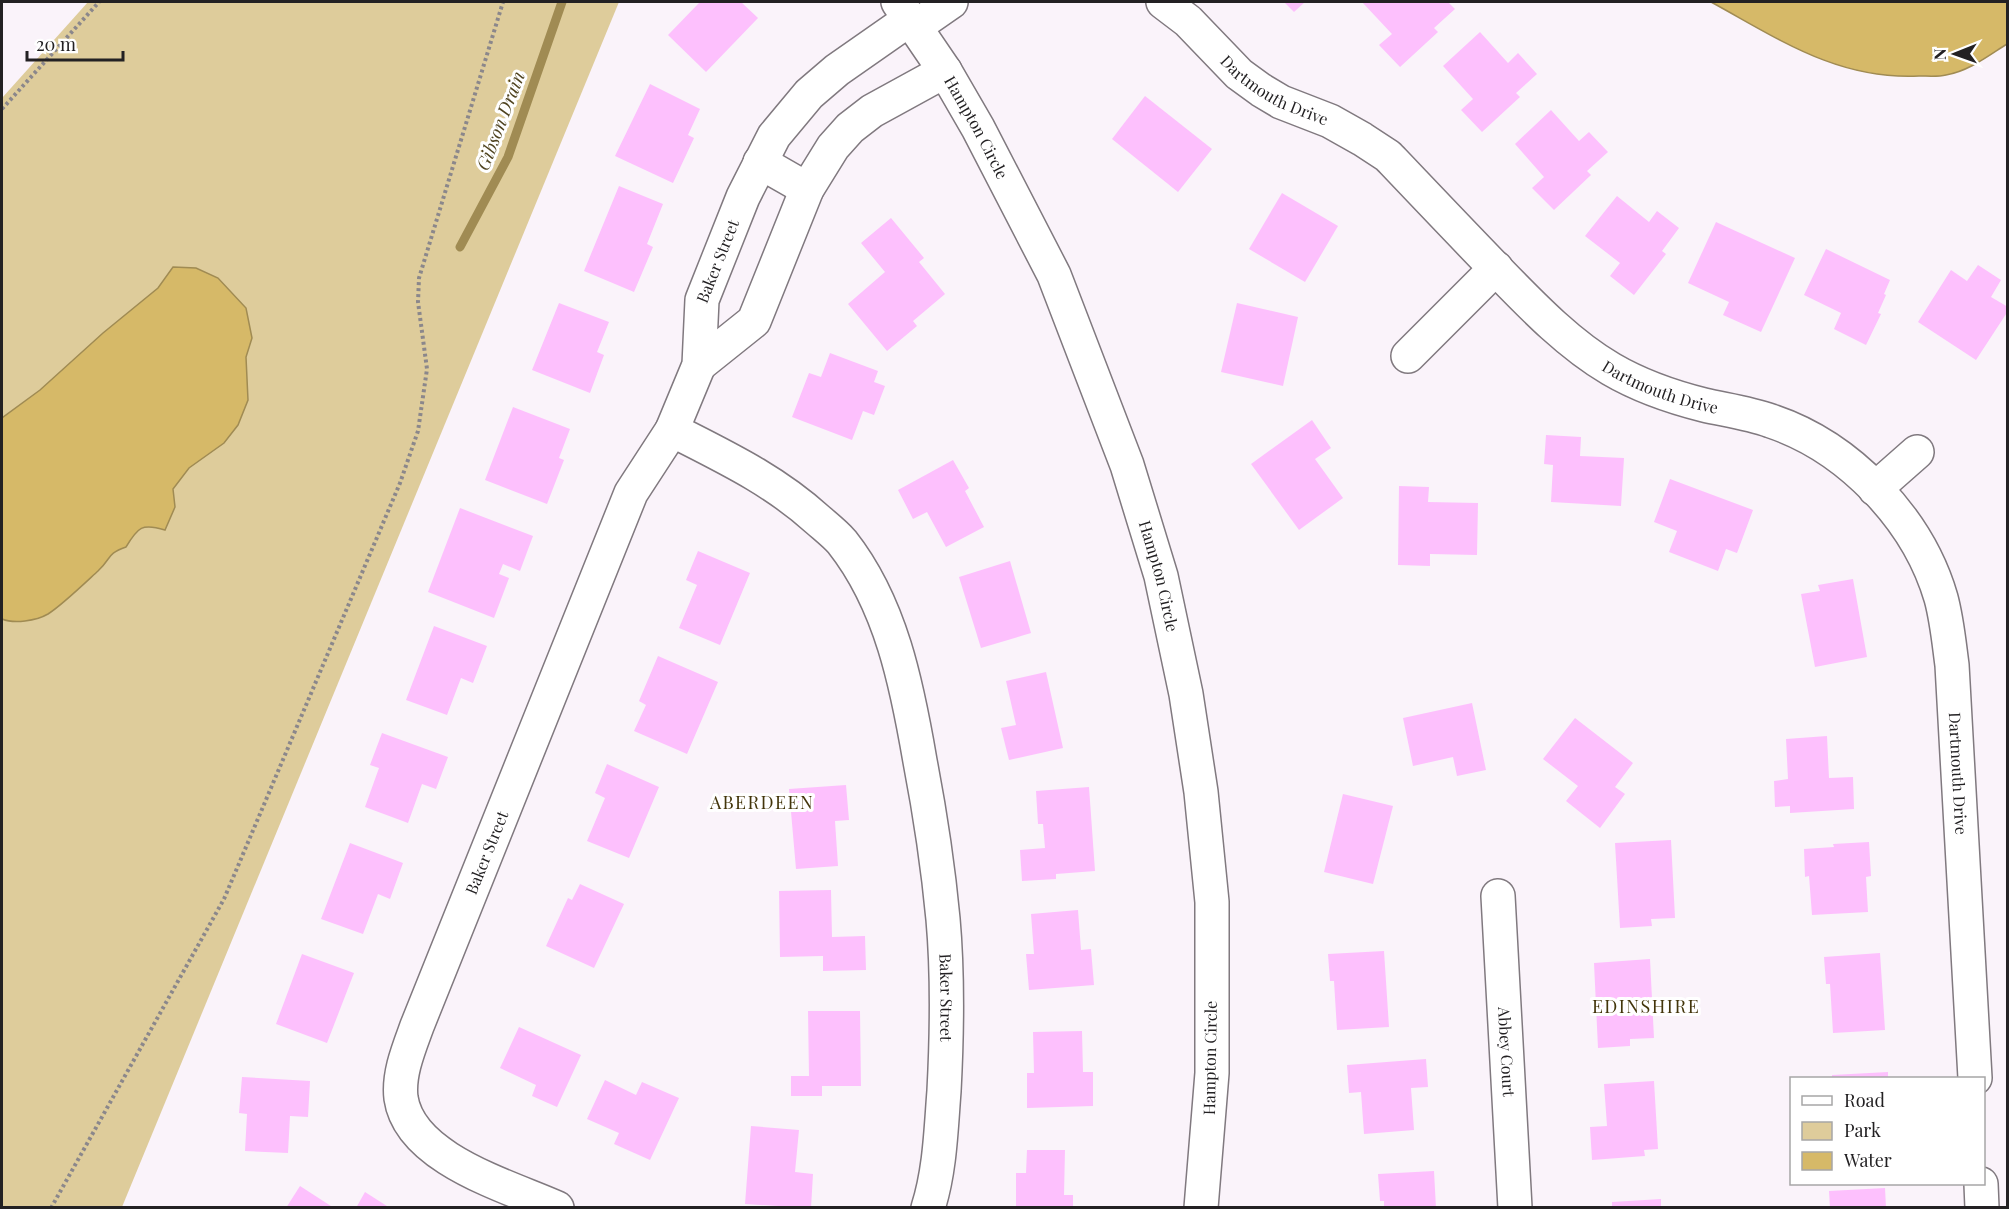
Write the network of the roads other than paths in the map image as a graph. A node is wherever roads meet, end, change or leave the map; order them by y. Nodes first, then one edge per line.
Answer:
1 (951, 2) edge
2 (1163, 2) edge
3 (908, 16) edge
4 (945, 71) junction
5 (759, 162) junction
6 (807, 189) junction
7 (1496, 268) junction
8 (1408, 356) dead end
9 (699, 365) junction
10 (672, 430) junction
11 (1917, 452) dead end
12 (1875, 489) junction
13 (1498, 896) dead end
14 (1975, 1077) edge
15 (1981, 1185) edge
16 (557, 1208) edge
17 (927, 1208) edge
18 (1201, 1208) edge
19 (1515, 1208) edge
20 (1982, 1208) edge

1 - 3 street
2 - 7 street, Dartmouth Drive
3 - 4 street, Hampton Circle
3 - 5 street, Baker Street
4 - 6 street, Baker Street
4 - 18 street, Hampton Circle
5 - 6 street
5 - 9 street, Baker Street
6 - 9 street, Baker Street
7 - 8 street
7 - 12 street, Dartmouth Drive
9 - 10 street, Baker Street
10 - 16 street, Baker Street
10 - 17 street, Baker Street
11 - 12 street
12 - 14 street, Dartmouth Drive
13 - 19 street, Abbey Court
15 - 20 street

